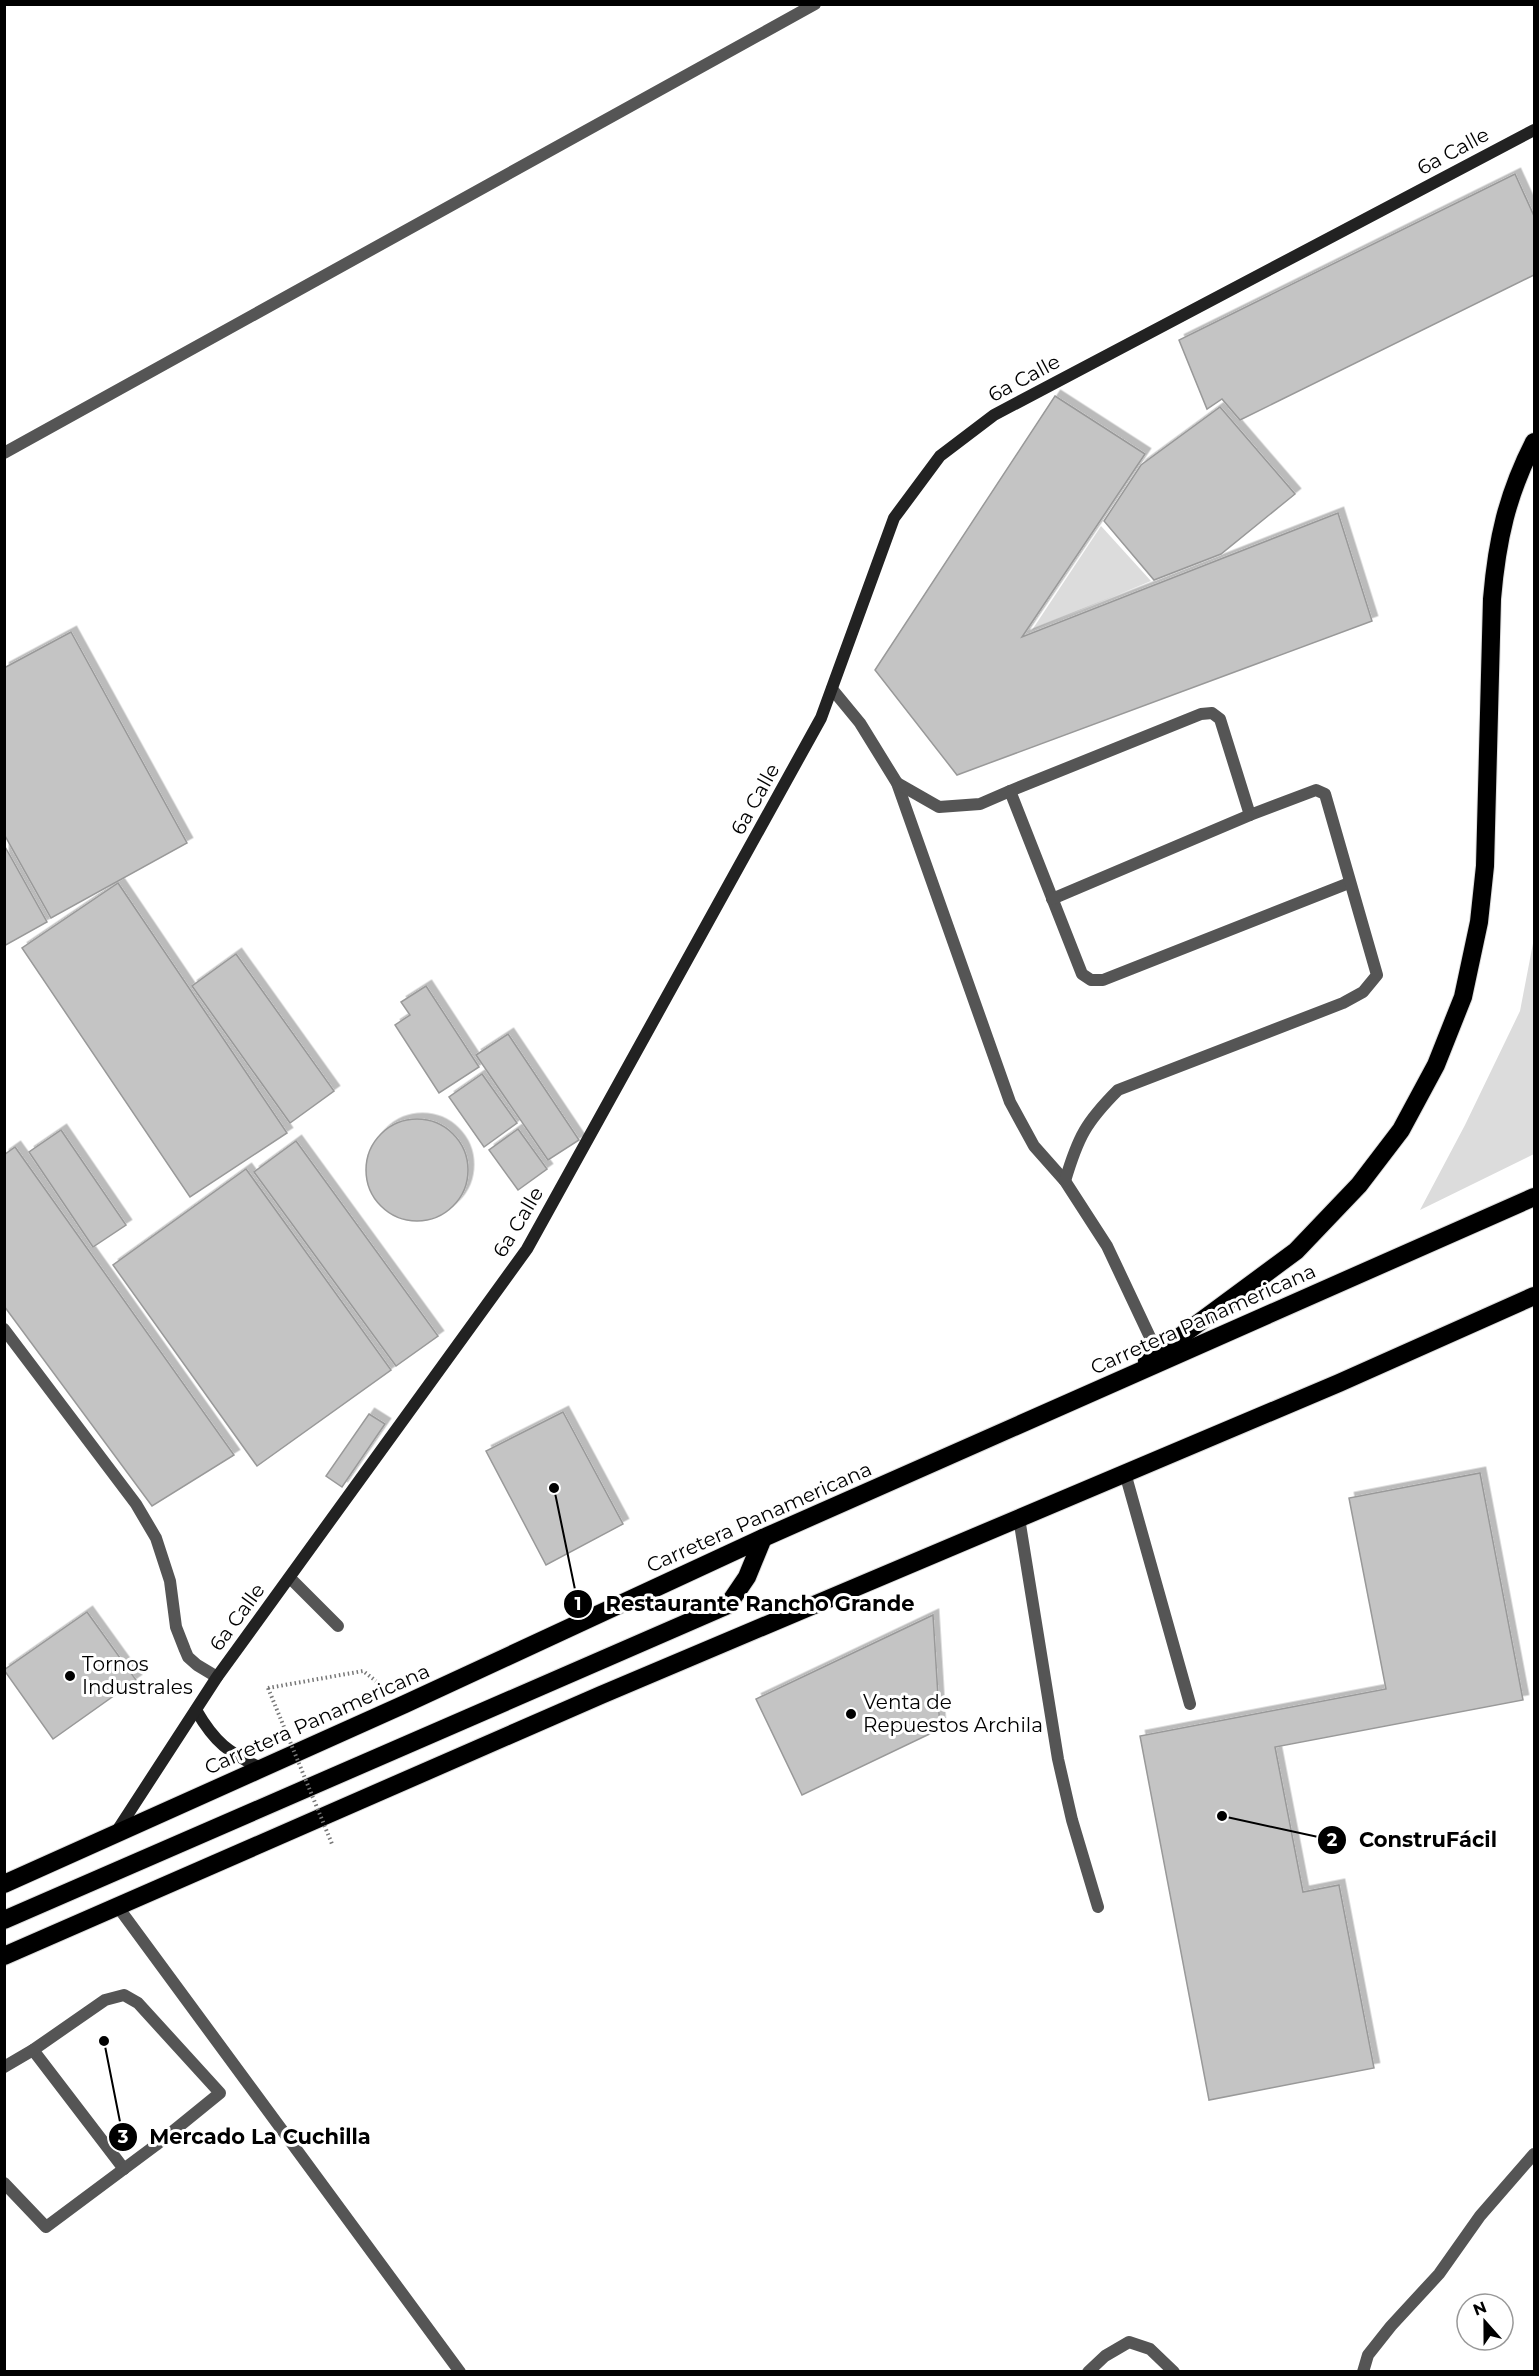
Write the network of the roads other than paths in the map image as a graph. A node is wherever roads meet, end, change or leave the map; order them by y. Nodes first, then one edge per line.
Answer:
1 (815, 4) edge
2 (1534, 130) edge
3 (1534, 442) edge
4 (4, 453) edge
5 (832, 689) junction
6 (897, 783) junction
7 (1010, 791) junction
8 (1250, 815) junction
9 (1349, 883) junction
10 (1052, 899) junction
11 (1065, 1181) junction
12 (1534, 1197) edge
13 (1534, 1296) edge
14 (4, 1329) edge
15 (1157, 1353) junction
16 (1119, 1381) junction
17 (1125, 1473) junction
18 (1019, 1518) junction
19 (762, 1538) junction
20 (290, 1578) junction
21 (338, 1626) dead end
22 (217, 1677) junction
23 (1190, 1704) dead end
24 (196, 1710) junction
25 (262, 1768) junction
26 (114, 1835) junction
27 (4, 1884) edge
28 (118, 1906) junction
29 (1098, 1906) dead end
30 (4, 1920) edge
31 (4, 1956) edge
32 (33, 2050) junction
33 (4, 2067) edge
34 (1534, 2154) edge
35 (124, 2169) junction
36 (4, 2183) edge
37 (460, 2372) edge
38 (1088, 2372) edge
39 (1174, 2372) edge
40 (1363, 2372) edge

1 - 4 street
2 - 5 street, 6a Calle
3 - 15 highway
5 - 6 street
5 - 20 street, 6a Calle
6 - 7 street
6 - 11 street
7 - 8 street
7 - 10 street
8 - 9 street
8 - 10 street
9 - 10 street
9 - 11 street
11 - 15 street
12 - 16 highway, Carretera Panamericana
13 - 17 highway
14 - 22 street
15 - 16 highway
16 - 19 highway, Carretera Panamericana
17 - 18 highway
17 - 23 street
18 - 28 highway
18 - 29 street
19 - 25 highway, Carretera Panamericana
19 - 30 highway
20 - 21 street
20 - 22 street, 6a Calle
22 - 24 street, 6a Calle
24 - 25 street
24 - 26 street, 6a Calle
25 - 26 highway, Carretera Panamericana
26 - 27 highway, Carretera Panamericana
28 - 31 highway
28 - 37 street
32 - 33 street
32 - 35 street
32 - 35 street
34 - 40 street
35 - 36 street
38 - 39 street

